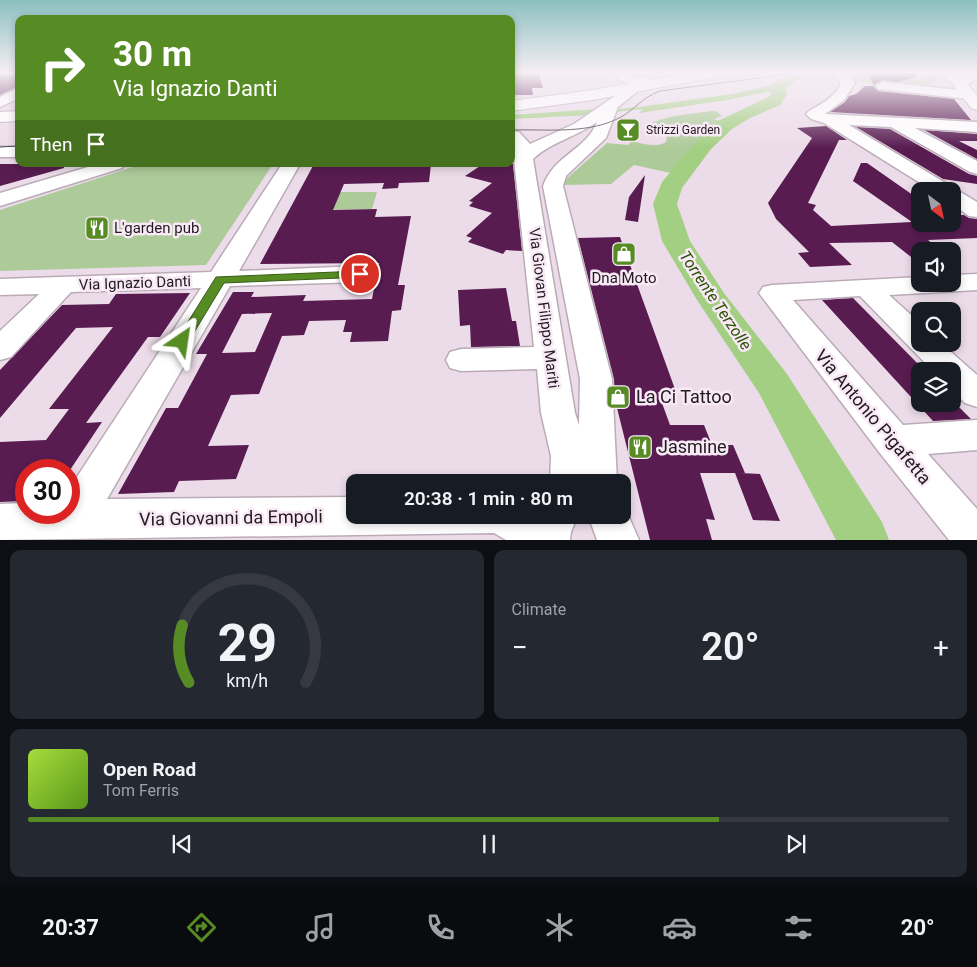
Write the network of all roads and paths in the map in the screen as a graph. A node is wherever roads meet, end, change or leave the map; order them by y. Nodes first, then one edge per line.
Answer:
1 (538, 97) edge
2 (577, 97) edge
3 (606, 97) edge
4 (623, 97) edge
5 (838, 97) edge
6 (515, 100) edge
7 (515, 105) edge
8 (876, 107) dead end
9 (608, 110) junction
10 (824, 113) junction
11 (0, 116) edge
12 (15, 116) edge
13 (0, 122) edge
14 (15, 122) edge
15 (891, 122) junction
16 (977, 127) edge
17 (563, 135) junction
18 (515, 136) edge
19 (515, 138) edge
20 (545, 144) junction
21 (587, 147) junction
22 (0, 152) edge
23 (15, 152) edge
24 (524, 158) junction
25 (84, 167) edge
26 (105, 167) edge
27 (289, 167) edge
28 (977, 168) edge
29 (932, 182) edge
30 (0, 194) edge
31 (0, 200) edge
32 (961, 201) edge
33 (977, 210) edge
34 (360, 274) dead end
35 (220, 280) junction
36 (977, 282) edge
37 (961, 283) edge
38 (63, 285) junction
39 (911, 286) edge
40 (0, 287) edge
41 (866, 288) junction
42 (911, 331) edge
43 (0, 350) edge
44 (932, 352) edge
45 (550, 358) junction
46 (461, 360) dead end
47 (977, 394) edge
48 (977, 435) edge
49 (892, 441) junction
50 (571, 474) edge
51 (598, 474) edge
52 (346, 520) edge
53 (0, 524) edge
54 (521, 524) edge
55 (552, 524) edge
56 (66, 530) edge
57 (538, 540) edge
58 (549, 540) edge
59 (976, 540) edge

1 - 6 main road
2 - 7 main road
3 - 9 street
4 - 9 street
5 - 10 street
8 - 10 street
9 - 17 street
9 - 21 street, Via Giovan Filippo Mariti
10 - 15 street
10 - 29 street
11 - 12 main road
13 - 14 main road
15 - 16 street
15 - 28 street
17 - 20 street
17 - 21 street
18 - 20 street
19 - 24 street, Via Giovan Filippo Mariti
20 - 21 street
20 - 24 street
21 - 51 street, Via Giovan Filippo Mariti
22 - 23 street
24 - 45 street, Via Giovan Filippo Mariti
25 - 30 street
26 - 31 street
27 - 35 street
32 - 33 street
34 - 35 street, Via Ignazio Danti
35 - 38 street, Via Ignazio Danti
35 - 56 street
36 - 37 street
38 - 40 street, Via Ignazio Danti
38 - 43 street
39 - 41 street
41 - 42 street
41 - 49 street, Via Antonio Pigafetta
44 - 47 street
45 - 46 street
45 - 50 street, Via Giovan Filippo Mariti
48 - 49 street
49 - 59 street, Via Antonio Pigafetta
52 - 56 street, Via Giovanni da Empoli
53 - 56 street, Via Giovanni da Empoli
54 - 57 street
55 - 58 street

